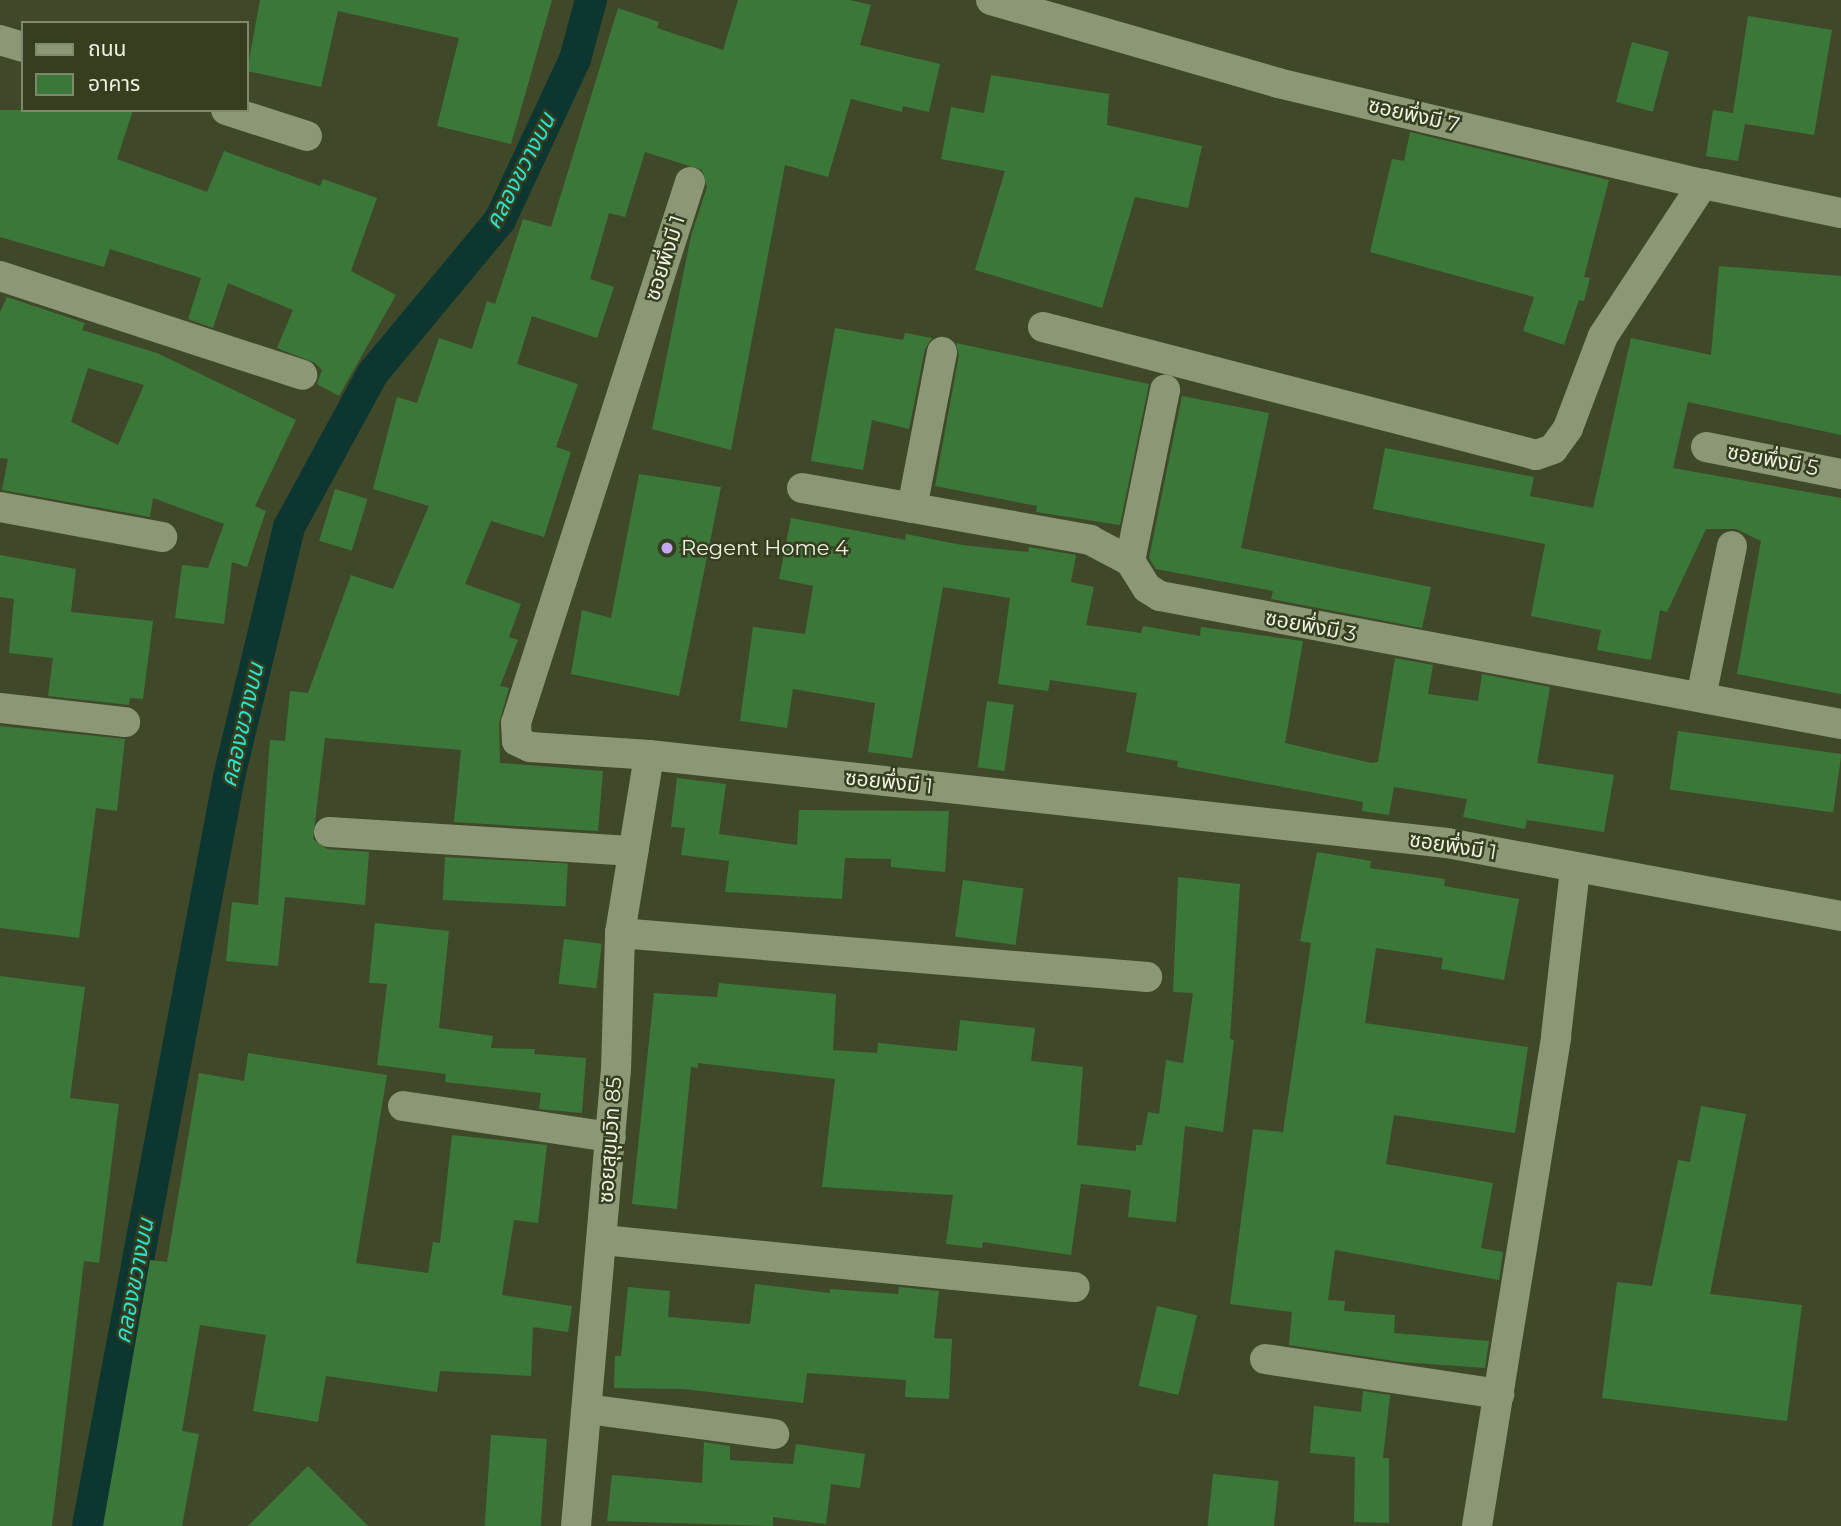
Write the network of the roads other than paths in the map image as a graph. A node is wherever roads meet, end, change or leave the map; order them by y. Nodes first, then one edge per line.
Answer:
1 (991, 0) edge
2 (0, 40) edge
3 (21, 46) edge
4 (232, 112) edge
5 (307, 136) dead end
6 (690, 182) dead end
7 (1703, 184) junction
8 (1841, 212) edge
9 (0, 276) edge
10 (1043, 327) dead end
11 (942, 352) dead end
12 (302, 374) dead end
13 (1165, 390) dead end
14 (1706, 447) dead end
15 (1841, 474) edge
16 (802, 488) dead end
17 (0, 507) edge
18 (912, 508) junction
19 (162, 537) dead end
20 (1732, 546) dead end
21 (1130, 561) junction
22 (1701, 697) junction
23 (0, 708) edge
24 (125, 722) dead end
25 (1841, 724) edge
26 (649, 755) junction
27 (329, 832) dead end
28 (633, 852) junction
29 (1575, 868) junction
30 (1841, 916) edge
31 (621, 933) junction
32 (1147, 978) dead end
33 (403, 1105) dead end
34 (611, 1137) junction
35 (603, 1240) junction
36 (1075, 1287) dead end
37 (1265, 1359) dead end
38 (1499, 1394) junction
39 (587, 1409) junction
40 (774, 1434) dead end
41 (576, 1526) edge
42 (1477, 1526) edge

1 - 7 street, ซอยพึ่งมี 7
2 - 3 street
4 - 5 street
6 - 26 street, ซอยพึ่งมี 1
7 - 8 street, ซอยพึ่งมี 7
7 - 10 street
9 - 12 street
11 - 18 street
13 - 21 street
14 - 15 street, ซอยพึ่งมี 5
16 - 18 street, ซอยพึ่งมี 3
17 - 19 street
18 - 21 street, ซอยพึ่งมี 3
20 - 22 street
21 - 22 street, ซอยพึ่งมี 3
22 - 25 street, ซอยพึ่งมี 3
23 - 24 street
26 - 28 street, ซอยสุขุมวิท 85
26 - 29 street, ซอยพึ่งมี 1
27 - 28 street
28 - 31 street, ซอยสุขุมวิท 85
29 - 30 street, ซอยพึ่งมี 1
29 - 38 street
31 - 32 street
31 - 34 street, ซอยสุขุมวิท 85
33 - 34 street
34 - 35 street, ซอยสุขุมวิท 85
35 - 36 street
35 - 39 street, ซอยสุขุมวิท 85
37 - 38 street
38 - 42 street
39 - 40 street
39 - 41 street, ซอยสุขุมวิท 85

